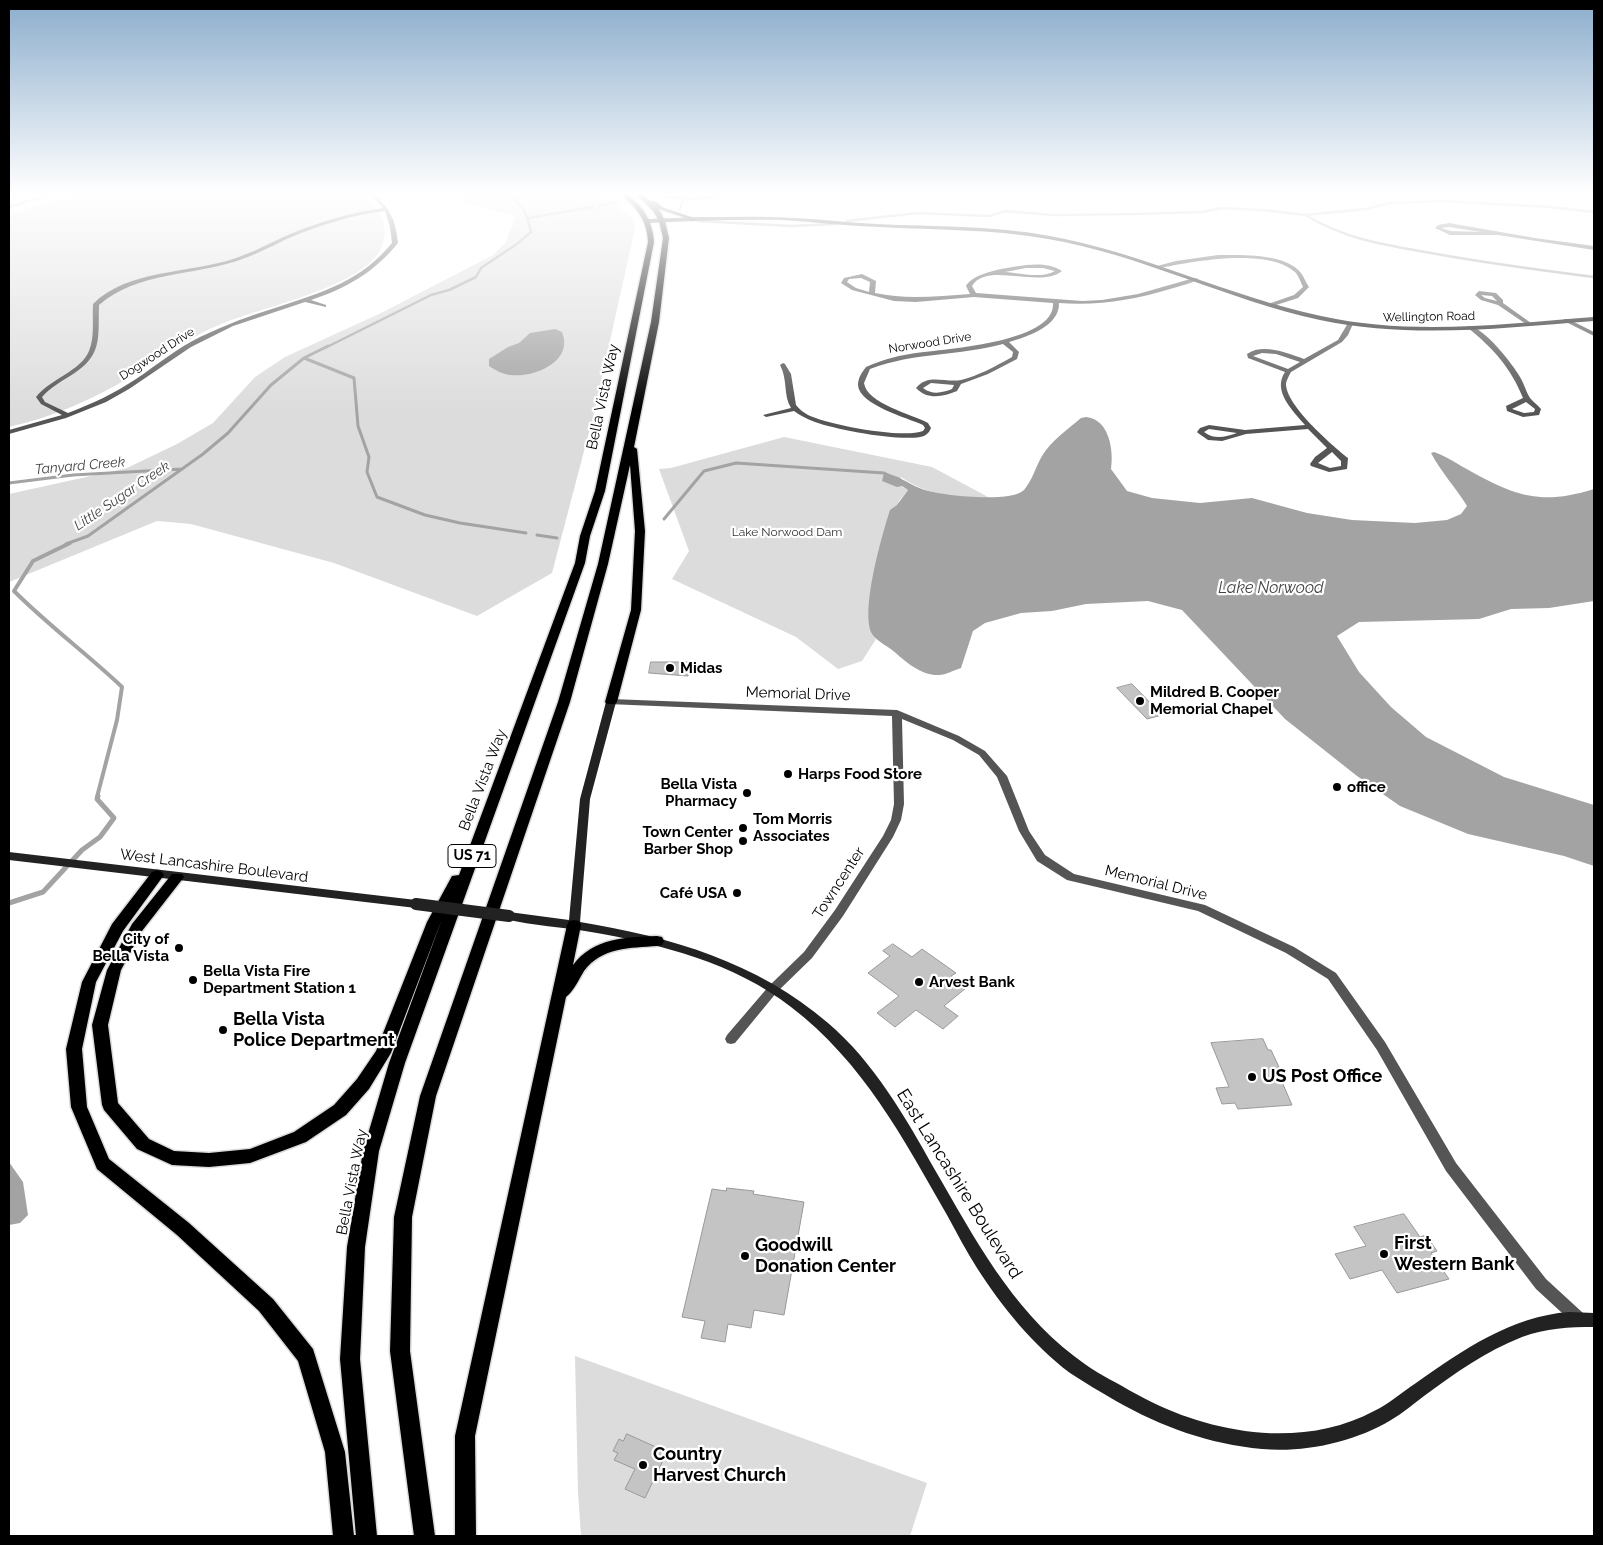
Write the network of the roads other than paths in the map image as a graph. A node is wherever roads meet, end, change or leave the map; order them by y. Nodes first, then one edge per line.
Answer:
1 (205, 267) edge
2 (373, 267) edge
3 (646, 267) edge
4 (662, 267) edge
5 (1030, 267) edge
6 (1050, 267) edge
7 (1163, 267) edge
8 (1290, 267) edge
9 (992, 274) junction
10 (1196, 278) junction
11 (872, 294) junction
12 (974, 295) junction
13 (306, 300) junction
14 (1056, 302) junction
15 (1273, 304) junction
16 (1500, 304) dead end
17 (324, 306) dead end
18 (1594, 319) edge
19 (1566, 320) junction
20 (1528, 323) junction
21 (1350, 324) junction
22 (1470, 327) junction
23 (1594, 334) edge
24 (1005, 342) junction
25 (1304, 361) junction
26 (782, 365) dead end
27 (1289, 372) junction
28 (960, 382) junction
29 (1527, 399) dead end
30 (796, 410) junction
31 (67, 415) junction
32 (766, 415) dead end
33 (1309, 427) junction
34 (9, 432) edge
35 (1245, 432) junction
36 (632, 436) junction
37 (1331, 448) dead end
38 (610, 702) junction
39 (897, 713) junction
40 (477, 842) junction
41 (9, 856) edge
42 (157, 875) junction
43 (177, 877) junction
44 (509, 916) joint
45 (574, 925) junction
46 (658, 941) junction
47 (773, 989) junction
48 (557, 1003) junction
49 (731, 1039) dead end
50 (1578, 1318) junction
51 (1594, 1320) edge
52 (344, 1536) edge
53 (366, 1536) edge
54 (424, 1536) edge
55 (465, 1536) edge

1 - 31 street
2 - 13 street, Dogwood Drive
3 - 40 main road, Bella Vista Way / US 71
4 - 36 main road, Bella Vista Way / US 71
5 - 9 street
6 - 9 street
7 - 10 street, Wellington Road
8 - 15 street
9 - 12 street
10 - 14 street
10 - 15 street, Wellington Road
11 - 11 street
11 - 12 street
12 - 14 street
13 - 17 street
13 - 31 street, Dogwood Drive
14 - 24 street, Norwood Drive
15 - 21 street, Wellington Road
16 - 20 street
18 - 19 street, Wellington Road
19 - 20 street, Wellington Road
19 - 23 street
20 - 22 street, Wellington Road
21 - 22 street, Wellington Road
21 - 25 street
22 - 29 street
24 - 28 street
24 - 30 street, Norwood Drive
25 - 27 street
25 - 27 street
26 - 30 street
27 - 33 street
28 - 28 street
30 - 32 street
31 - 34 street, Dogwood Drive
33 - 35 street
33 - 37 street
35 - 35 street
36 - 38 main road
36 - 54 main road, Bella Vista Way / US 71
38 - 39 street, Memorial Drive
38 - 45 street
39 - 47 street, Towncenter
39 - 50 street, Memorial Drive
40 - 43 main road
40 - 53 main road, Bella Vista Way / US 71
41 - 42 street, West Lancashire Boulevard
42 - 43 street, West Lancashire Boulevard
42 - 52 main road
43 - 44 street, West Lancashire Boulevard, bridge
44 - 45 street, East Lancashire Boulevard
45 - 46 street, East Lancashire Boulevard
45 - 48 main road
46 - 47 street, East Lancashire Boulevard
46 - 48 main road
47 - 49 street, Towncenter
47 - 50 street, East Lancashire Boulevard
48 - 55 main road
50 - 51 street, East Lancashire Boulevard

